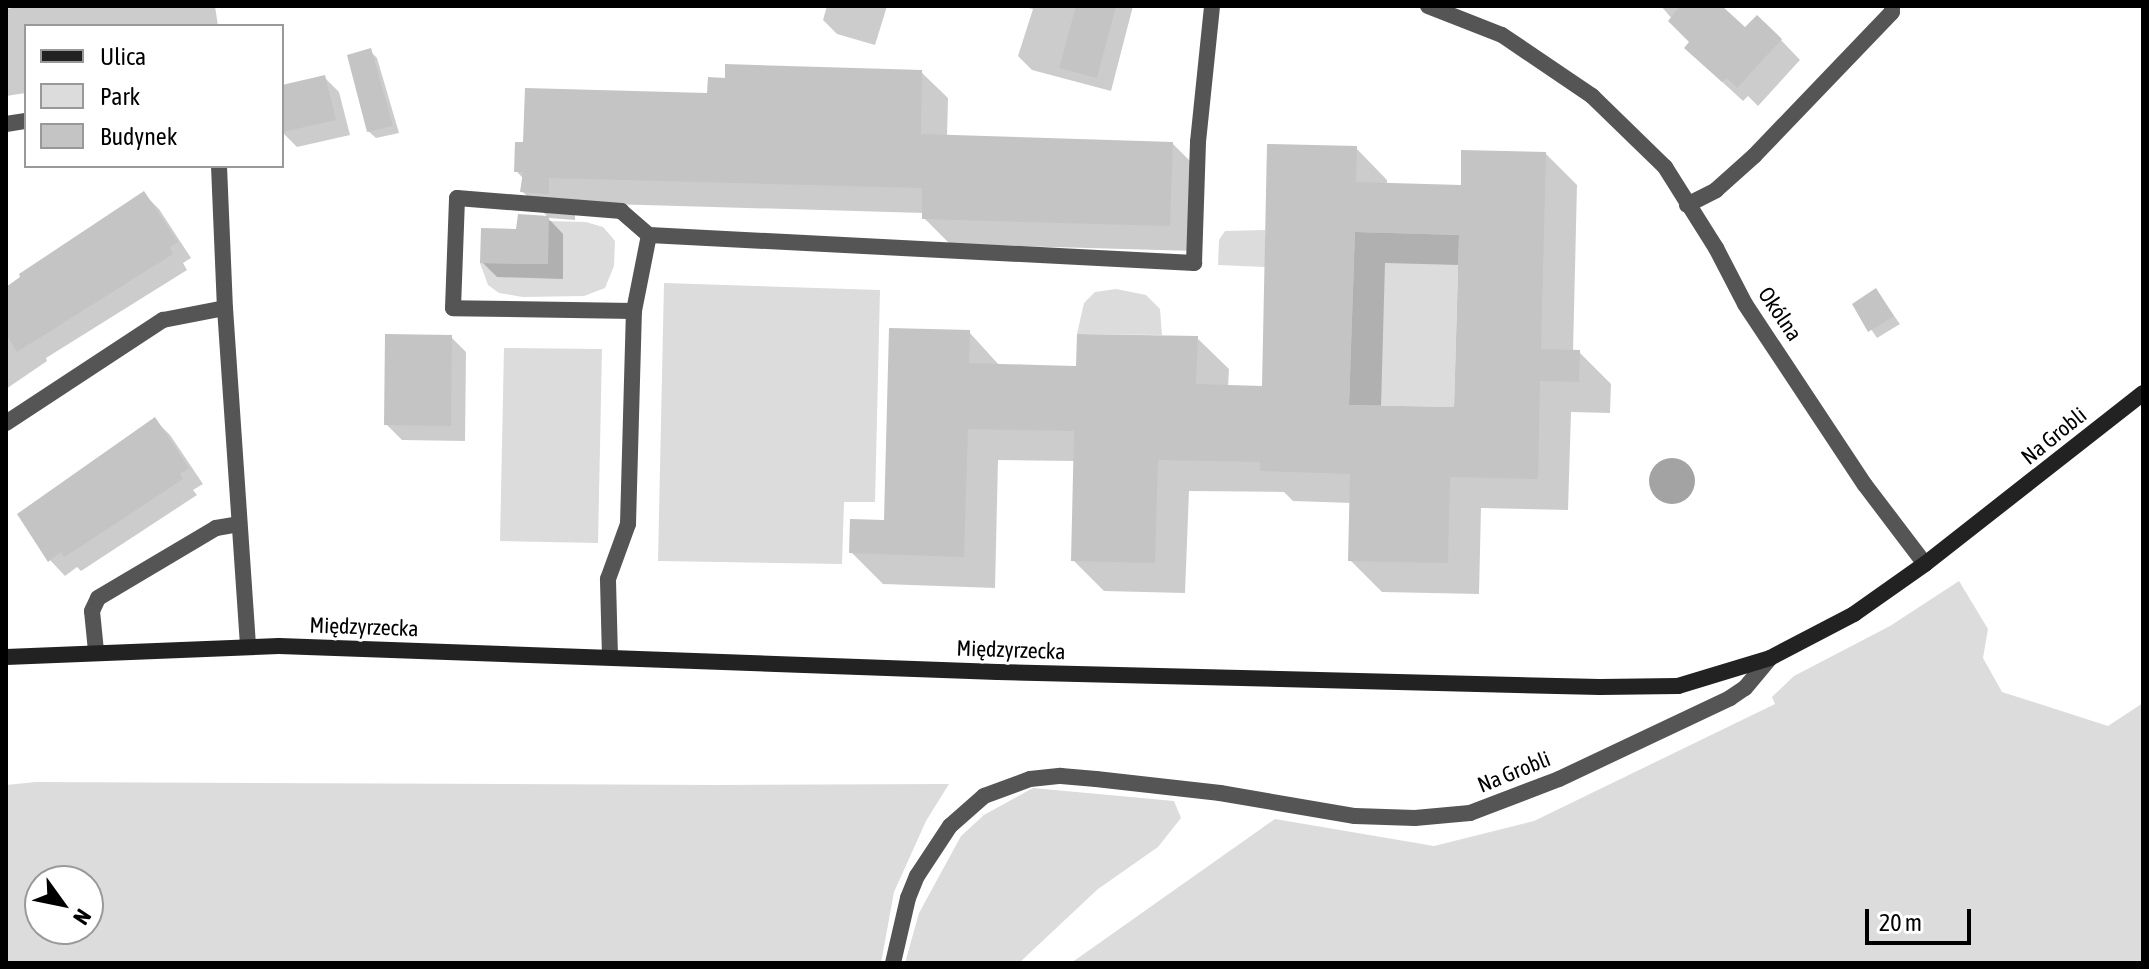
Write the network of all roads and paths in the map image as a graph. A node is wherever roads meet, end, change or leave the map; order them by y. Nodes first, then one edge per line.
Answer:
1 (1212, 6) edge
2 (1892, 6) edge
3 (1435, 7) edge
4 (219, 168) edge
5 (1687, 205) junction
6 (649, 235) junction
7 (225, 308) junction
8 (634, 311) junction
9 (2143, 393) edge
10 (6, 423) edge
11 (239, 524) junction
12 (1925, 564) junction
13 (248, 646) junction
14 (96, 651) junction
15 (6, 657) edge
16 (610, 657) junction
17 (1770, 658) junction
18 (893, 963) edge

1 - 6 street
2 - 5 street
3 - 5 street, Okólna
4 - 7 street
5 - 12 street, Okólna
6 - 8 street
6 - 8 street
7 - 10 street
7 - 11 street
8 - 16 street
9 - 12 street, Na Grobli
11 - 13 street
11 - 14 street
12 - 17 street, Na Grobli
13 - 14 street, Międzyrzecka
13 - 16 street, Międzyrzecka
14 - 15 street, Międzyrzecka
16 - 17 street, Międzyrzecka
17 - 18 street, Na Grobli

